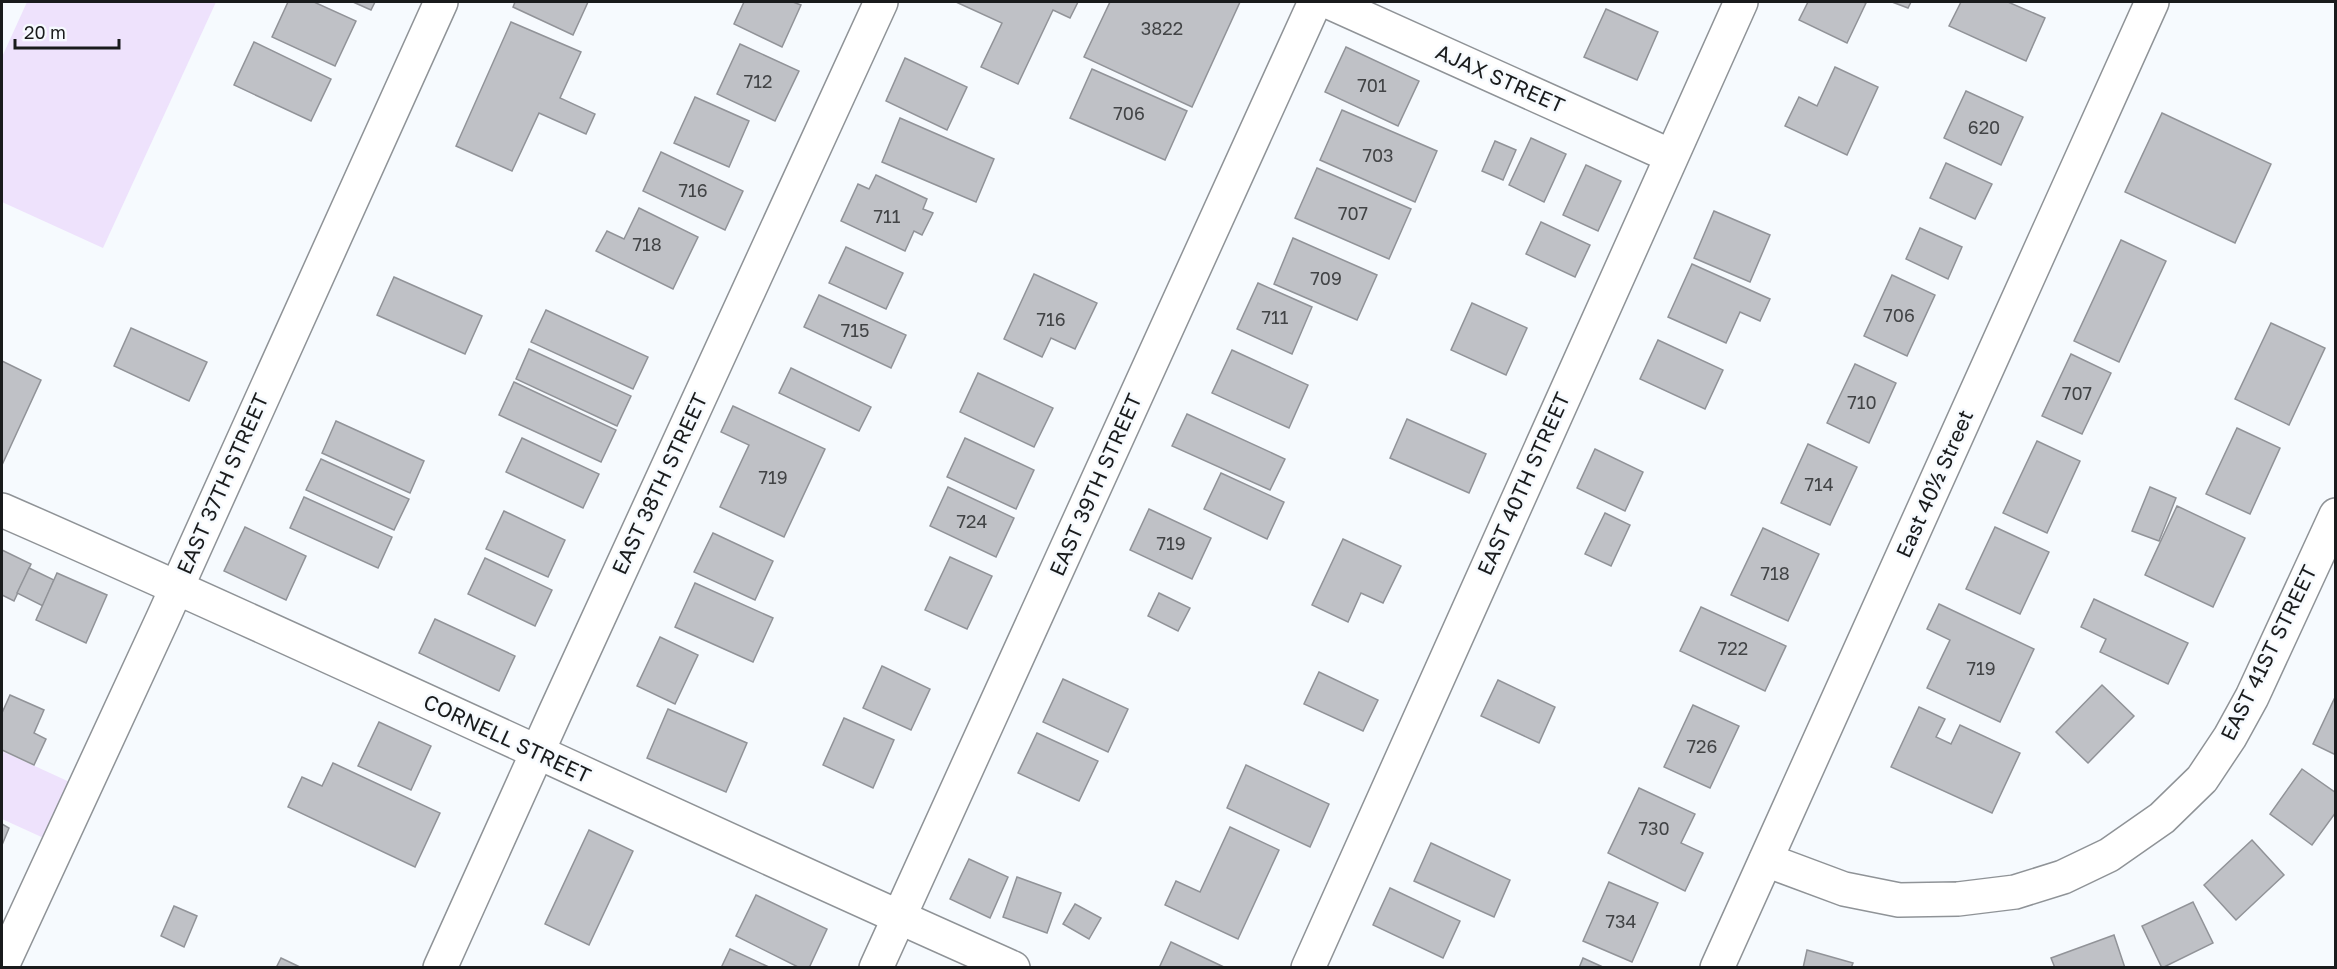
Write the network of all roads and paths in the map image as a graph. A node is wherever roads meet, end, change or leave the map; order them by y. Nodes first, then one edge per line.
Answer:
1 (441, 2) edge
2 (881, 2) edge
3 (1315, 2) edge
4 (1329, 2) edge
5 (1741, 2) edge
6 (2152, 2) edge
7 (1671, 156) junction
8 (2, 510) edge
9 (2336, 515) edge
10 (177, 586) junction
11 (537, 753) junction
12 (1766, 860) junction
13 (900, 917) junction
14 (2, 966) edge
15 (440, 968) edge
16 (876, 968) edge
17 (1013, 968) edge
18 (1308, 968) edge
19 (1717, 968) edge

1 - 10 street, EAST 37TH STREET
2 - 11 street, EAST 38TH STREET
3 - 13 street, EAST 39TH STREET
4 - 7 street, AJAX STREET
5 - 7 street, EAST 40TH STREET
6 - 12 street, East 40½ Street
7 - 18 street, EAST 40TH STREET
8 - 10 street, CORNELL STREET
9 - 12 street, EAST 41ST STREET
10 - 11 street, CORNELL STREET
10 - 14 street, EAST 37TH STREET
11 - 13 street, CORNELL STREET
11 - 15 street, EAST 38TH STREET
12 - 19 street, East 40½ Street
13 - 16 street, EAST 39TH STREET
13 - 17 street, CORNELL STREET

